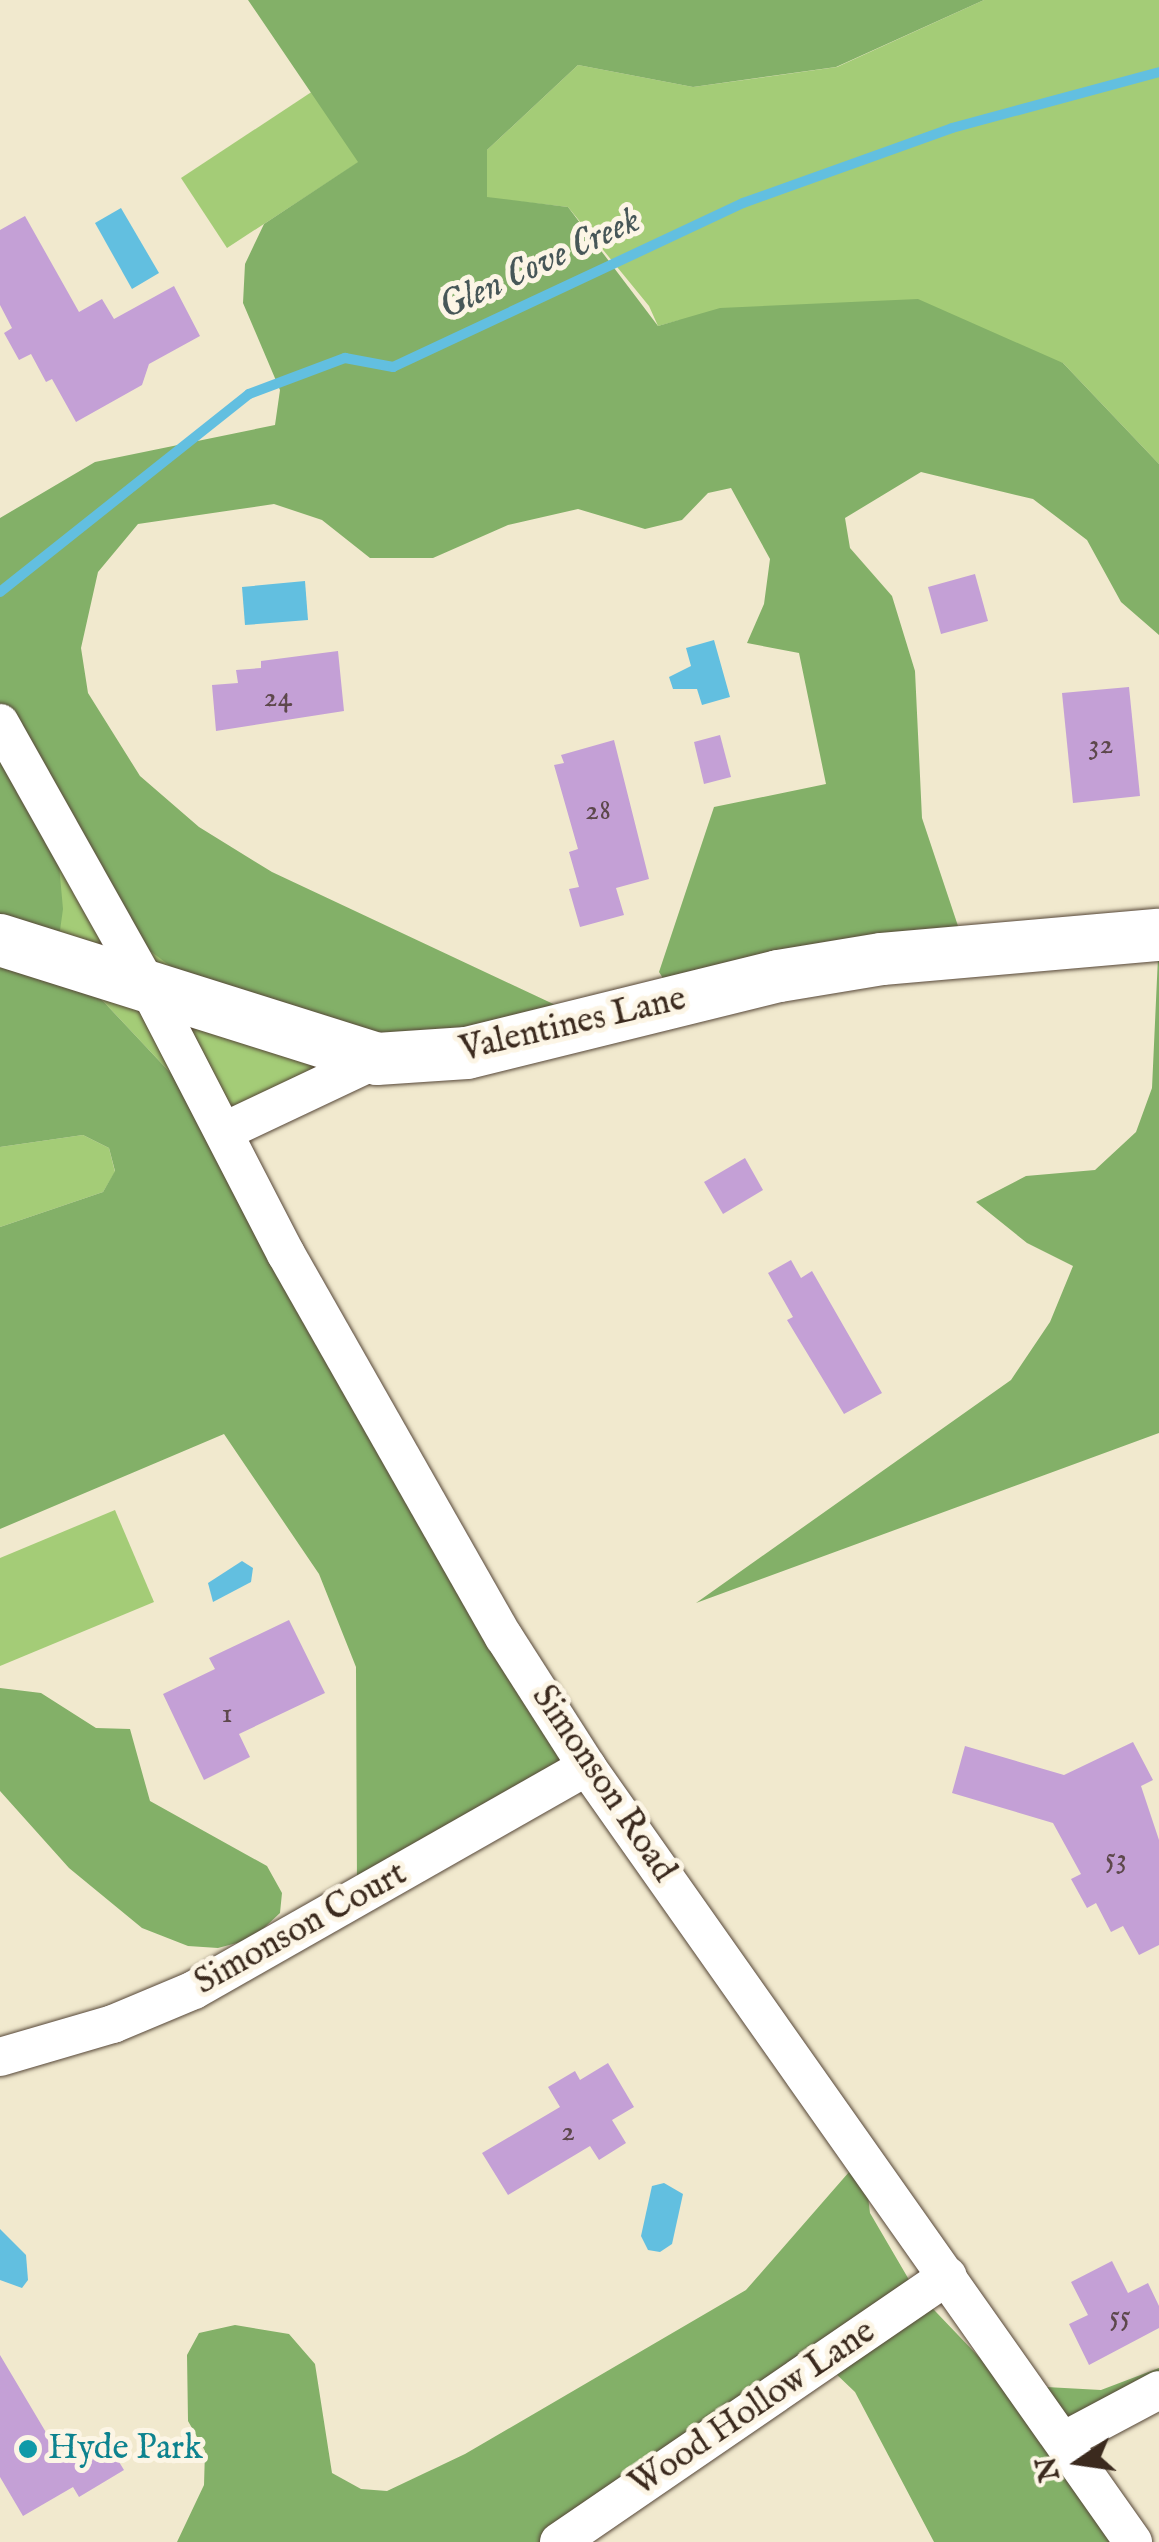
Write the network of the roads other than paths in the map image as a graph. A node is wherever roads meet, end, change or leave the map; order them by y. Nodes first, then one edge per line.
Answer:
1 (0, 723) edge
2 (1159, 935) edge
3 (0, 940) edge
4 (145, 982) junction
5 (376, 1059) junction
6 (225, 1131) junction
7 (588, 1767) junction
8 (0, 2056) edge
9 (948, 2276) junction
10 (1159, 2390) edge
11 (1065, 2440) junction
12 (559, 2542) edge
13 (1133, 2542) edge

1 - 4 street, Simonson Road
2 - 5 street, Valentines Lane
3 - 4 street, Valentines Lane
4 - 5 street, Valentines Lane
4 - 6 street, Simonson Road
5 - 6 street
6 - 7 street, Simonson Road
7 - 8 street, Simonson Court
7 - 9 street, Simonson Road
9 - 11 street, Simonson Road
9 - 12 street, Wood Hollow Lane
10 - 11 street
11 - 13 street, Simonson Road

